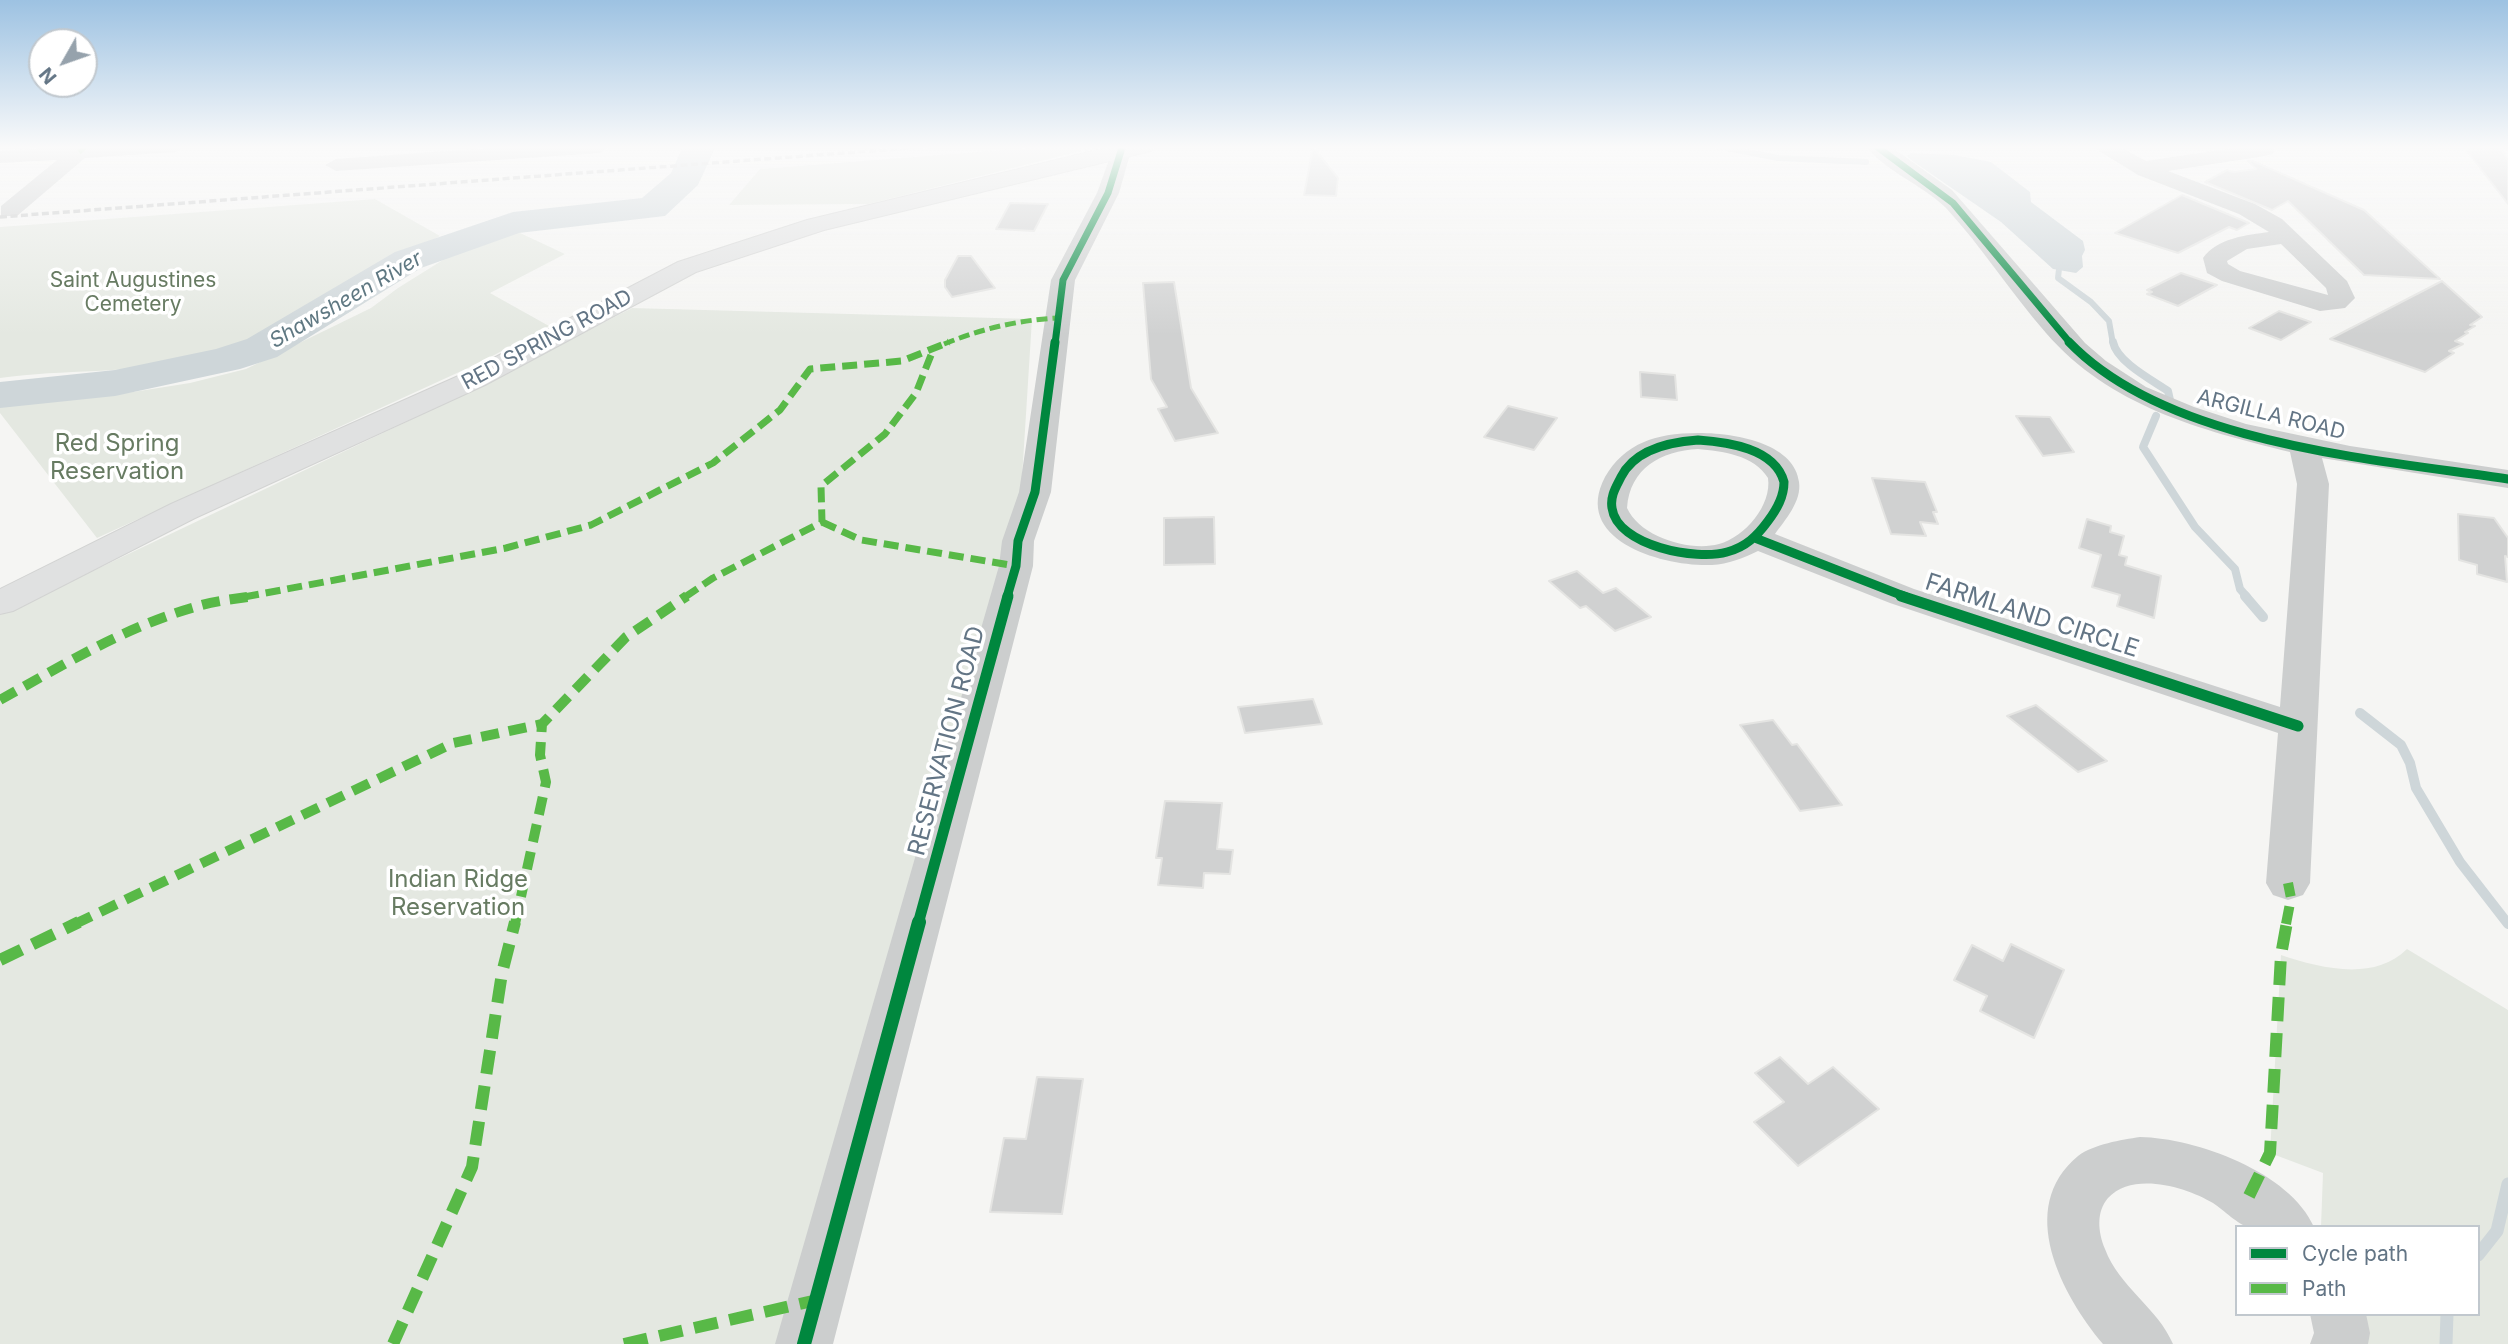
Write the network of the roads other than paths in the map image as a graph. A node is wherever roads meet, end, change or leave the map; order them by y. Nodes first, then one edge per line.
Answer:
1 (12, 209) edge
2 (884, 209) edge
3 (1100, 209) edge
4 (1958, 209) edge
5 (2246, 209) edge
6 (9, 211) dead end
7 (2288, 236) dead end
8 (2303, 444) junction
9 (2508, 479) edge
10 (1755, 538) junction
11 (0, 603) edge
12 (2298, 726) junction
13 (2288, 883) dead end
14 (2285, 1225) edge
15 (2338, 1316) edge
16 (804, 1344) edge
17 (2144, 1344) edge
18 (2339, 1344) edge

1 - 6 street
2 - 11 main road, RED SPRING ROAD
3 - 16 street, RESERVATION ROAD
4 - 8 street, ARGILLA ROAD
5 - 7 street
8 - 9 street, ARGILLA ROAD
8 - 12 street
10 - 10 street
10 - 12 street, FARMLAND CIRCLE
12 - 13 street
14 - 17 street
15 - 18 street

